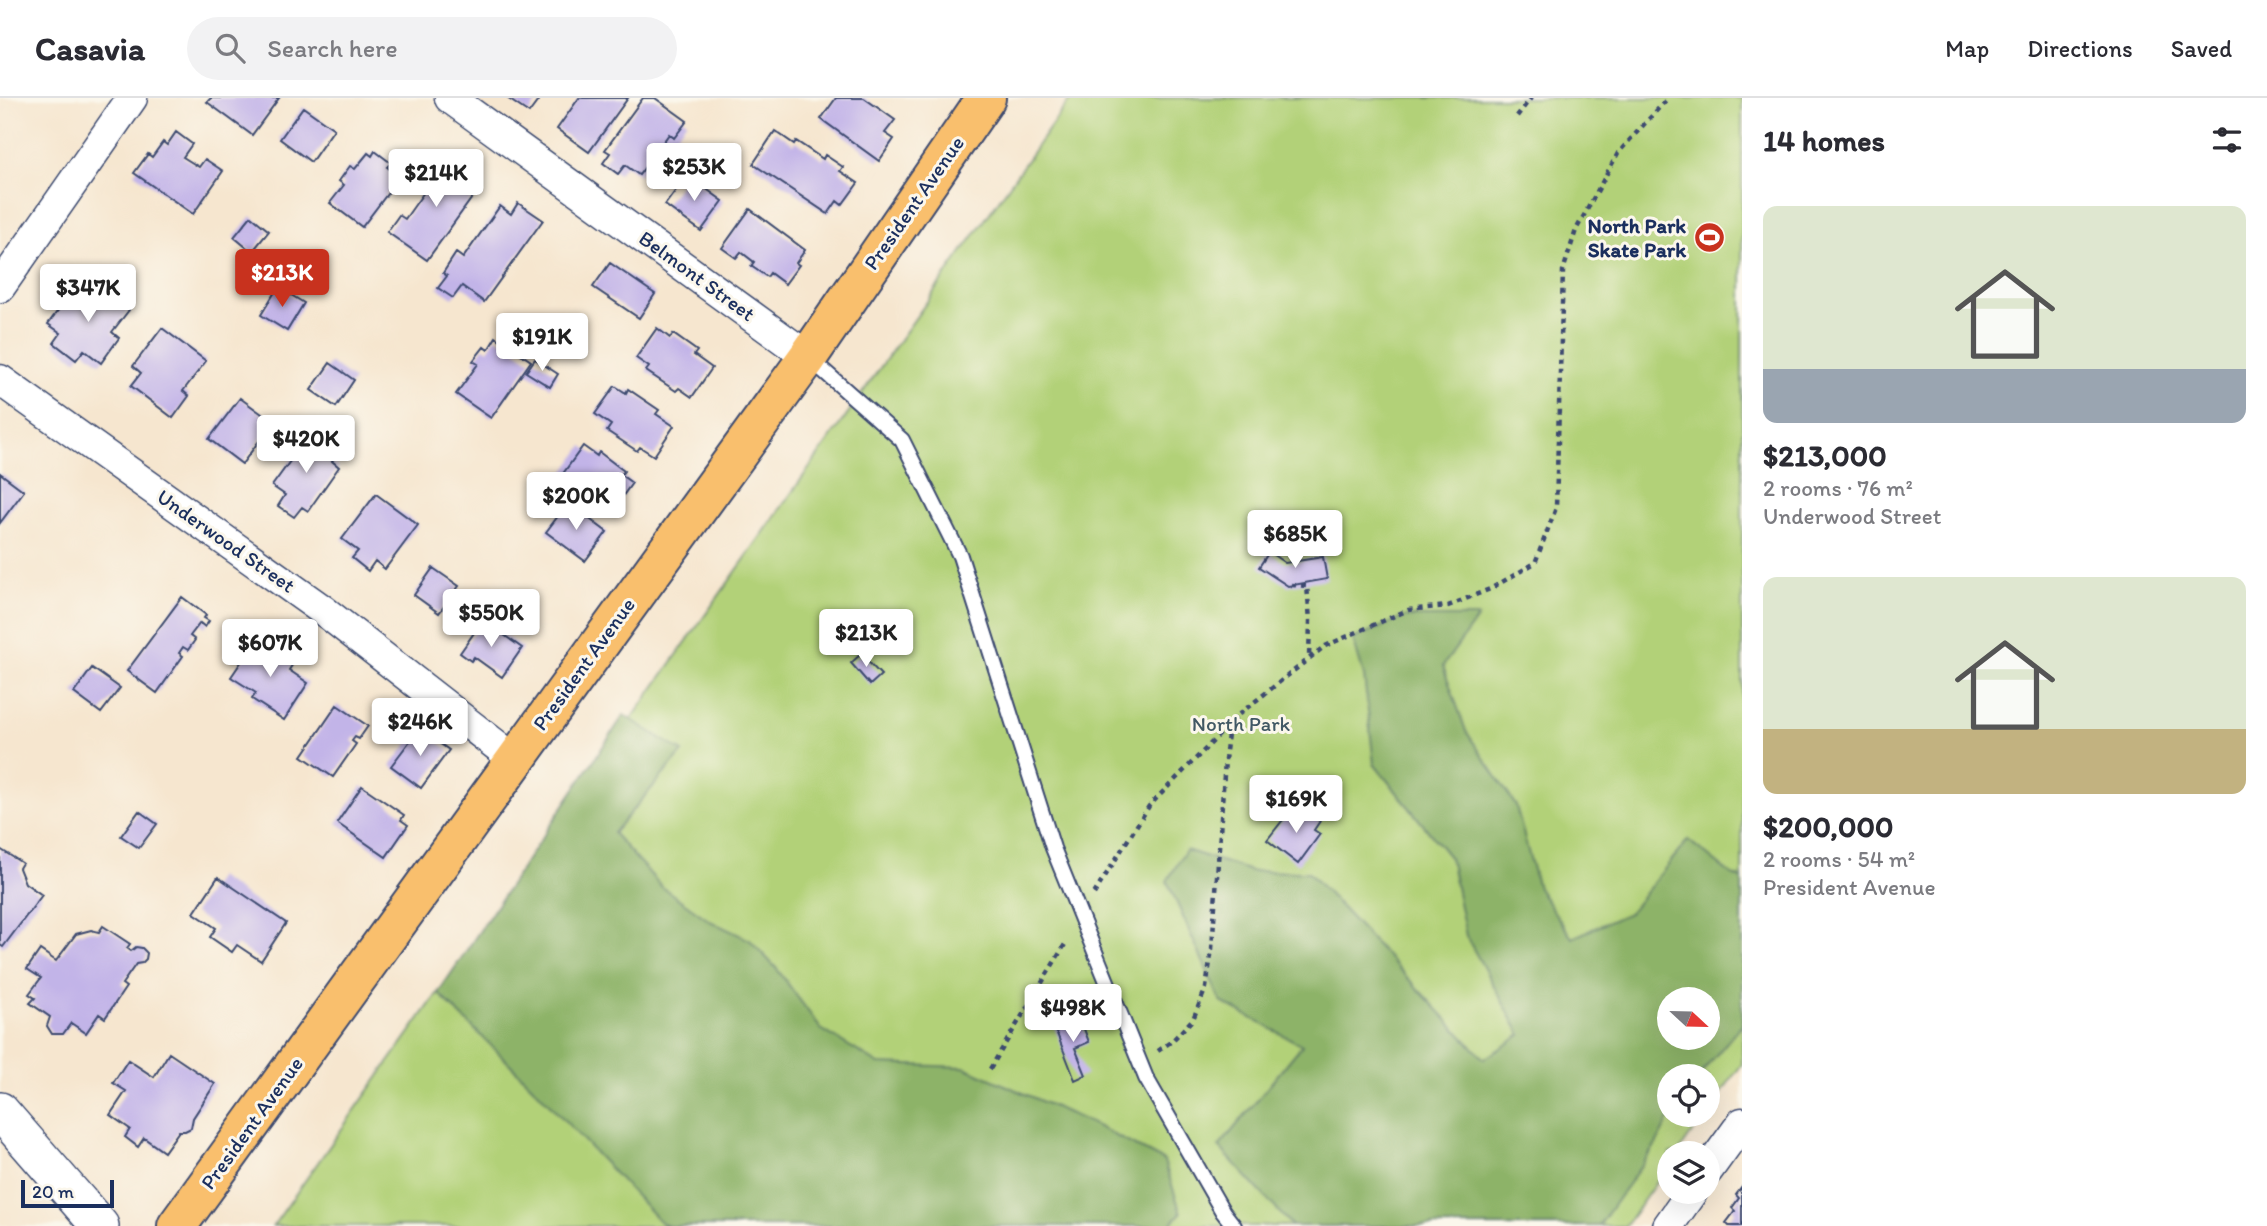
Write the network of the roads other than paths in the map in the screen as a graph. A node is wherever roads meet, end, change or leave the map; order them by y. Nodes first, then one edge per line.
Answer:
1 (132, 98) edge
2 (450, 98) edge
3 (986, 98) edge
4 (0, 287) edge
5 (808, 356) junction
6 (0, 380) edge
7 (514, 760) junction
8 (0, 1111) edge
9 (1742, 1123) edge
10 (1720, 1153) edge
11 (1684, 1204) edge
12 (100, 1226) edge
13 (177, 1226) edge
14 (1234, 1226) edge
15 (1668, 1226) edge

1 - 4 street
2 - 5 street, Belmont Street
3 - 5 main road, President Avenue
5 - 7 main road, President Avenue
5 - 14 lane
6 - 7 street, Underwood Street
7 - 13 main road, President Avenue
8 - 12 street
9 - 10 street
11 - 15 street

